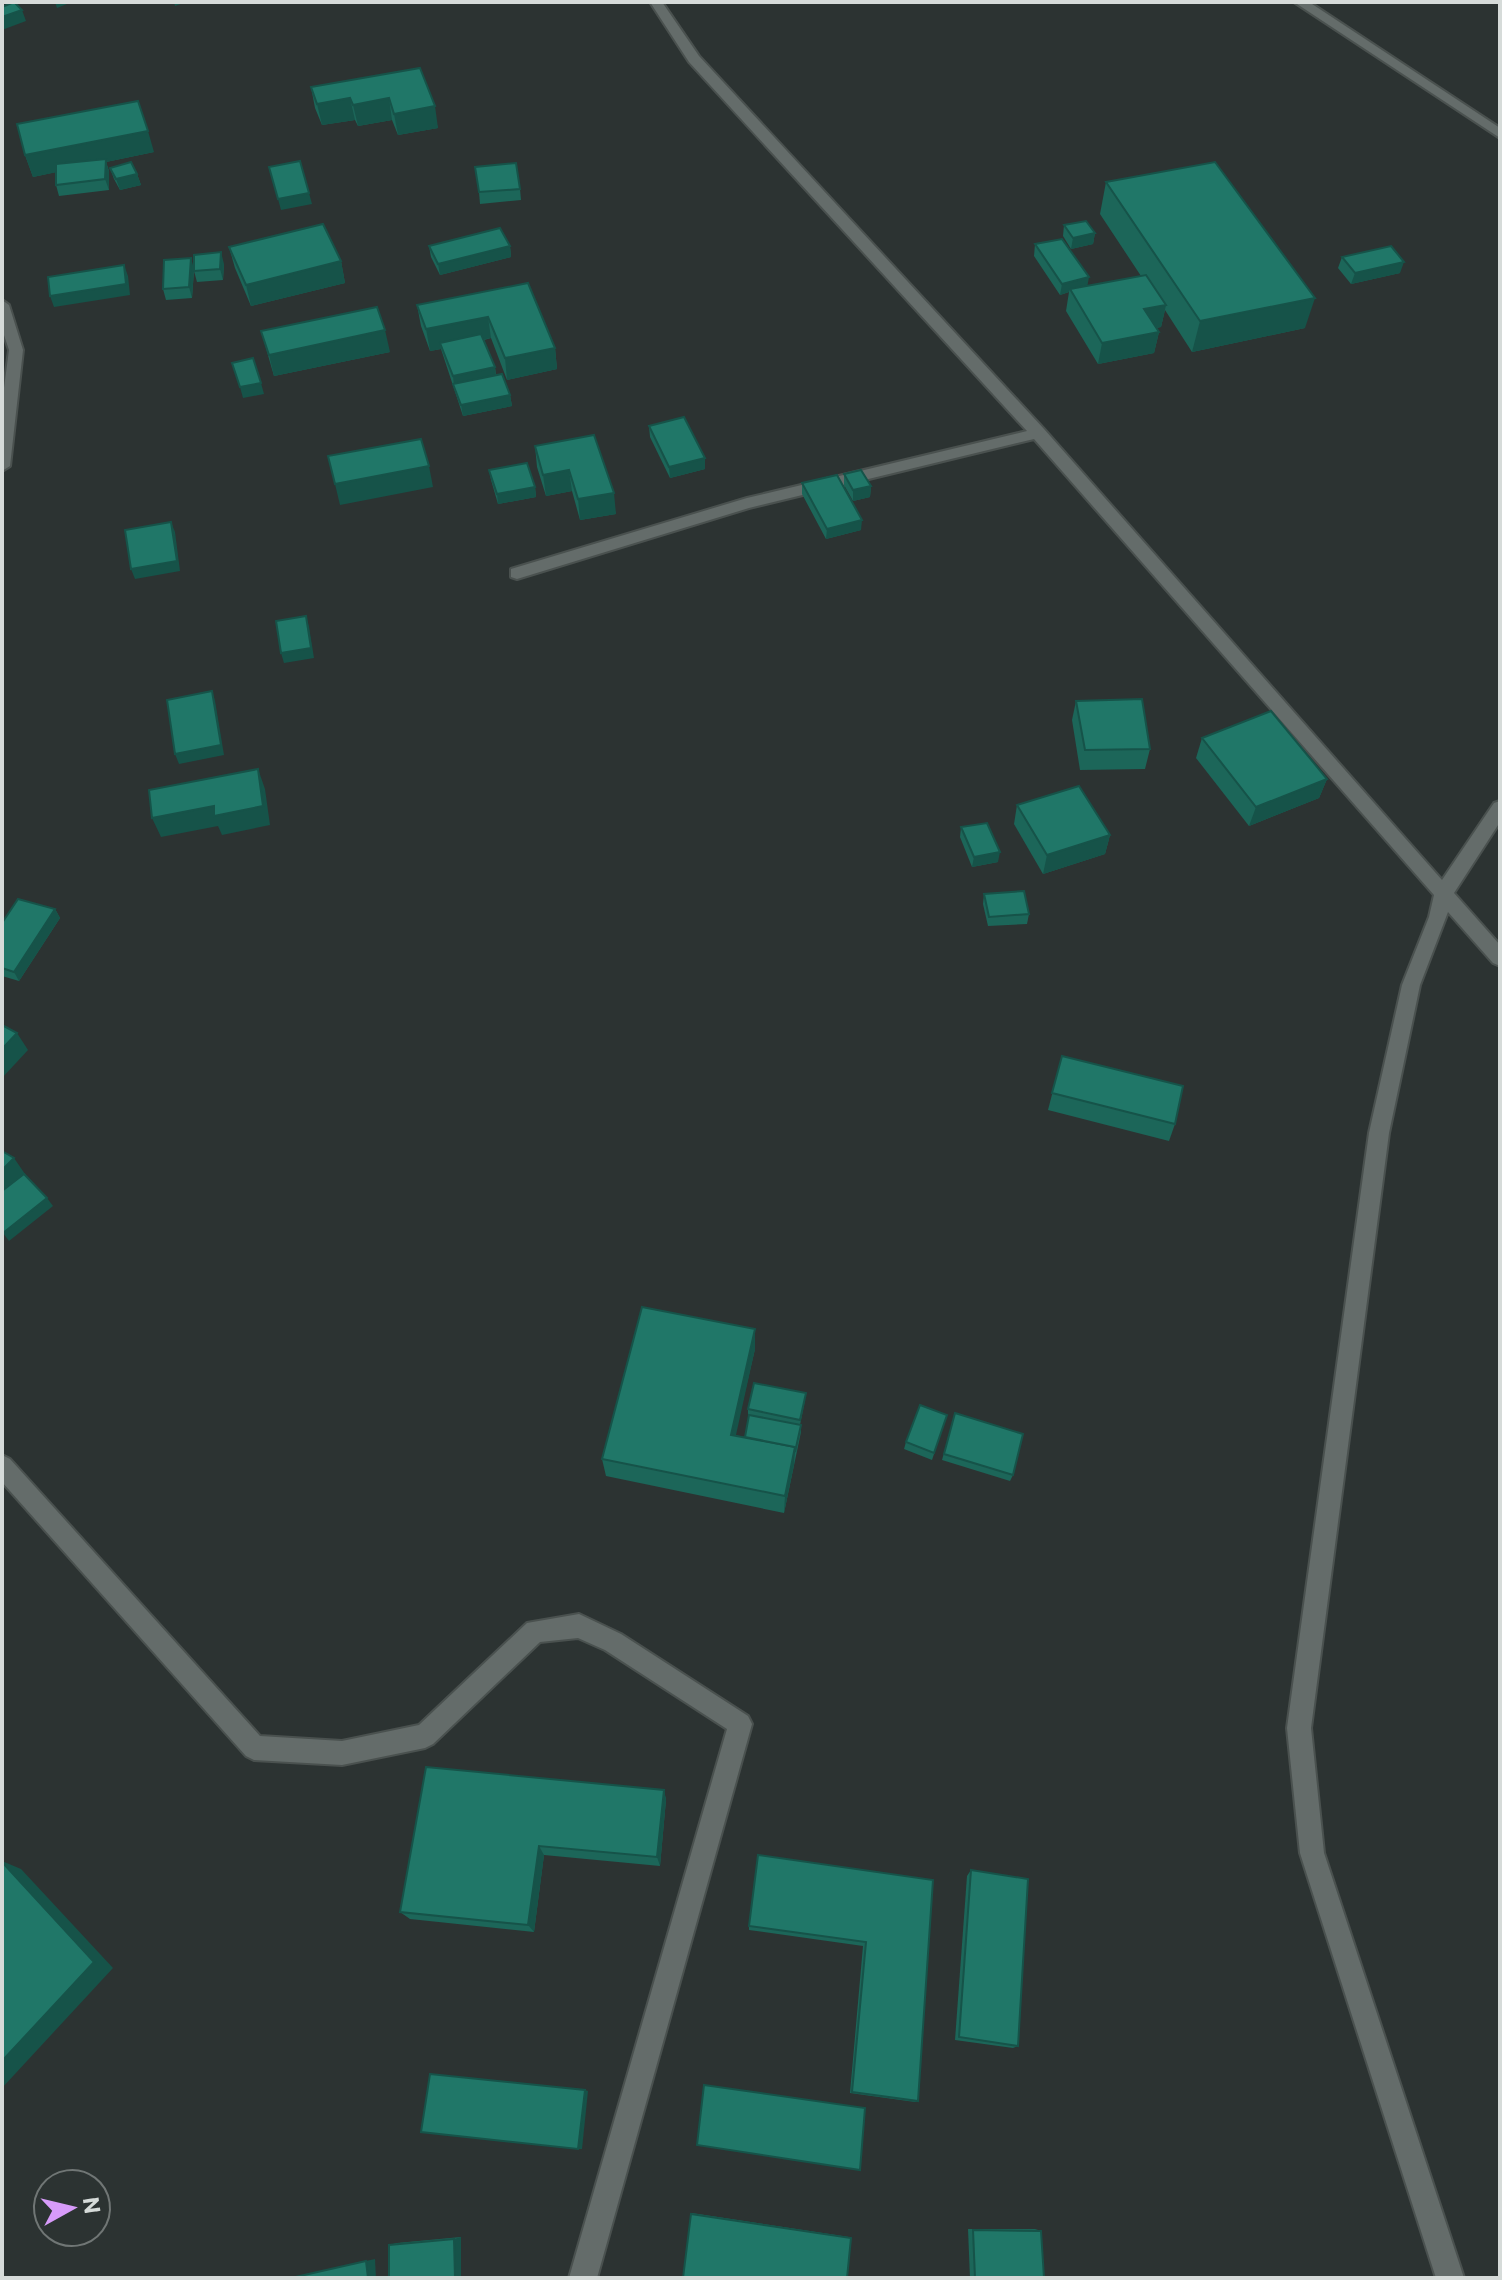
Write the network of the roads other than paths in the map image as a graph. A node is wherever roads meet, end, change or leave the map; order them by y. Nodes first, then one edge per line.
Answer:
1 (656, 2) edge
2 (1300, 2) edge
3 (1500, 134) edge
4 (2, 305) edge
5 (1039, 433) junction
6 (2, 466) edge
7 (517, 573) dead end
8 (1500, 808) edge
9 (1443, 894) junction
10 (1500, 958) edge
11 (2, 1466) edge
12 (583, 2278) edge
13 (1450, 2278) edge

1 - 5 street
2 - 3 street
4 - 6 street
5 - 7 street
5 - 9 street
8 - 9 street
9 - 10 street
9 - 13 street
11 - 12 street

